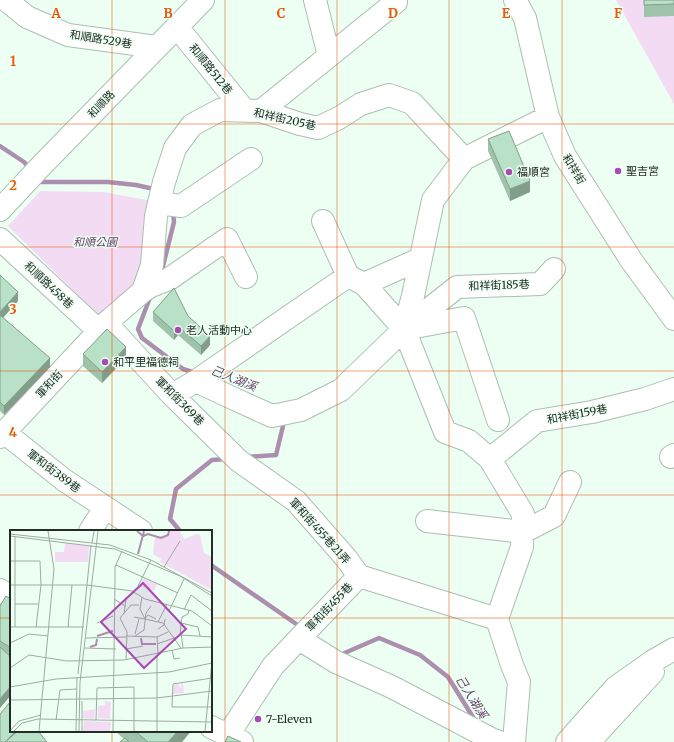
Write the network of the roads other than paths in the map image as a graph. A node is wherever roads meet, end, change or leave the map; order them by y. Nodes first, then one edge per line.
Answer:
1 (6, 0) edge
2 (203, 0) edge
3 (315, 0) edge
4 (515, 0) edge
5 (396, 2) dead end
6 (177, 27) junction
7 (157, 47) junction
8 (329, 56) junction
9 (253, 111) junction
10 (548, 117) junction
11 (251, 159) dead end
12 (464, 159) junction
13 (166, 204) junction
14 (0, 210) edge
15 (323, 221) dead end
16 (0, 239) edge
17 (420, 259) junction
18 (554, 269) dead end
19 (246, 277) dead end
20 (356, 280) junction
21 (154, 285) junction
22 (674, 319) edge
23 (102, 327) junction
24 (404, 330) junction
25 (209, 371) junction
26 (674, 389) edge
27 (172, 394) junction
28 (498, 420) dead end
29 (2, 434) edge
30 (234, 455) joint
31 (490, 459) junction
32 (570, 482) dead end
33 (105, 508) junction
34 (427, 521) dead end
35 (91, 530) edge
36 (139, 530) edge
37 (522, 532) junction
38 (359, 576) junction
39 (0, 590) edge
40 (10, 596) edge
41 (497, 619) junction
42 (307, 631) junction
43 (674, 649) edge
44 (220, 735) edge
45 (495, 739) edge
46 (567, 742) edge
47 (589, 742) edge

1 - 7 street, 和順路529巷
2 - 6 street, 和順路
3 - 8 street
4 - 10 street, 和祥街
5 - 8 street
6 - 7 street, 和順路
6 - 9 street, 和順路512巷
7 - 14 street, 和順路
8 - 9 street
9 - 12 street, 和祥街205巷
9 - 13 street, 和祥街205巷
10 - 12 street
10 - 22 street, 和祥街
11 - 13 street
12 - 17 street
13 - 21 street, 和祥街205巷
15 - 20 street
16 - 23 street, 和順路458巷
17 - 20 street
17 - 24 street
18 - 24 street, 和祥街185巷
19 - 21 street
20 - 24 street
20 - 25 street
21 - 23 street
23 - 27 street, 軍和街369巷
23 - 29 street, 軍和街
24 - 25 street, 和祥街185巷
24 - 28 street
24 - 31 street
25 - 27 street
26 - 31 street, 和祥街159巷
27 - 30 street, 軍和街369巷
29 - 33 street, 軍和街389巷
30 - 38 street, 軍和街455巷21弄
31 - 37 street
32 - 37 street
33 - 35 street
33 - 36 street, 軍和街389巷
34 - 37 street
37 - 41 street
38 - 41 street, 軍和街455巷
38 - 42 street, 軍和街455巷
39 - 40 street
41 - 45 street
42 - 44 street, 軍和街455巷
42 - 45 street
43 - 46 street
43 - 47 street

